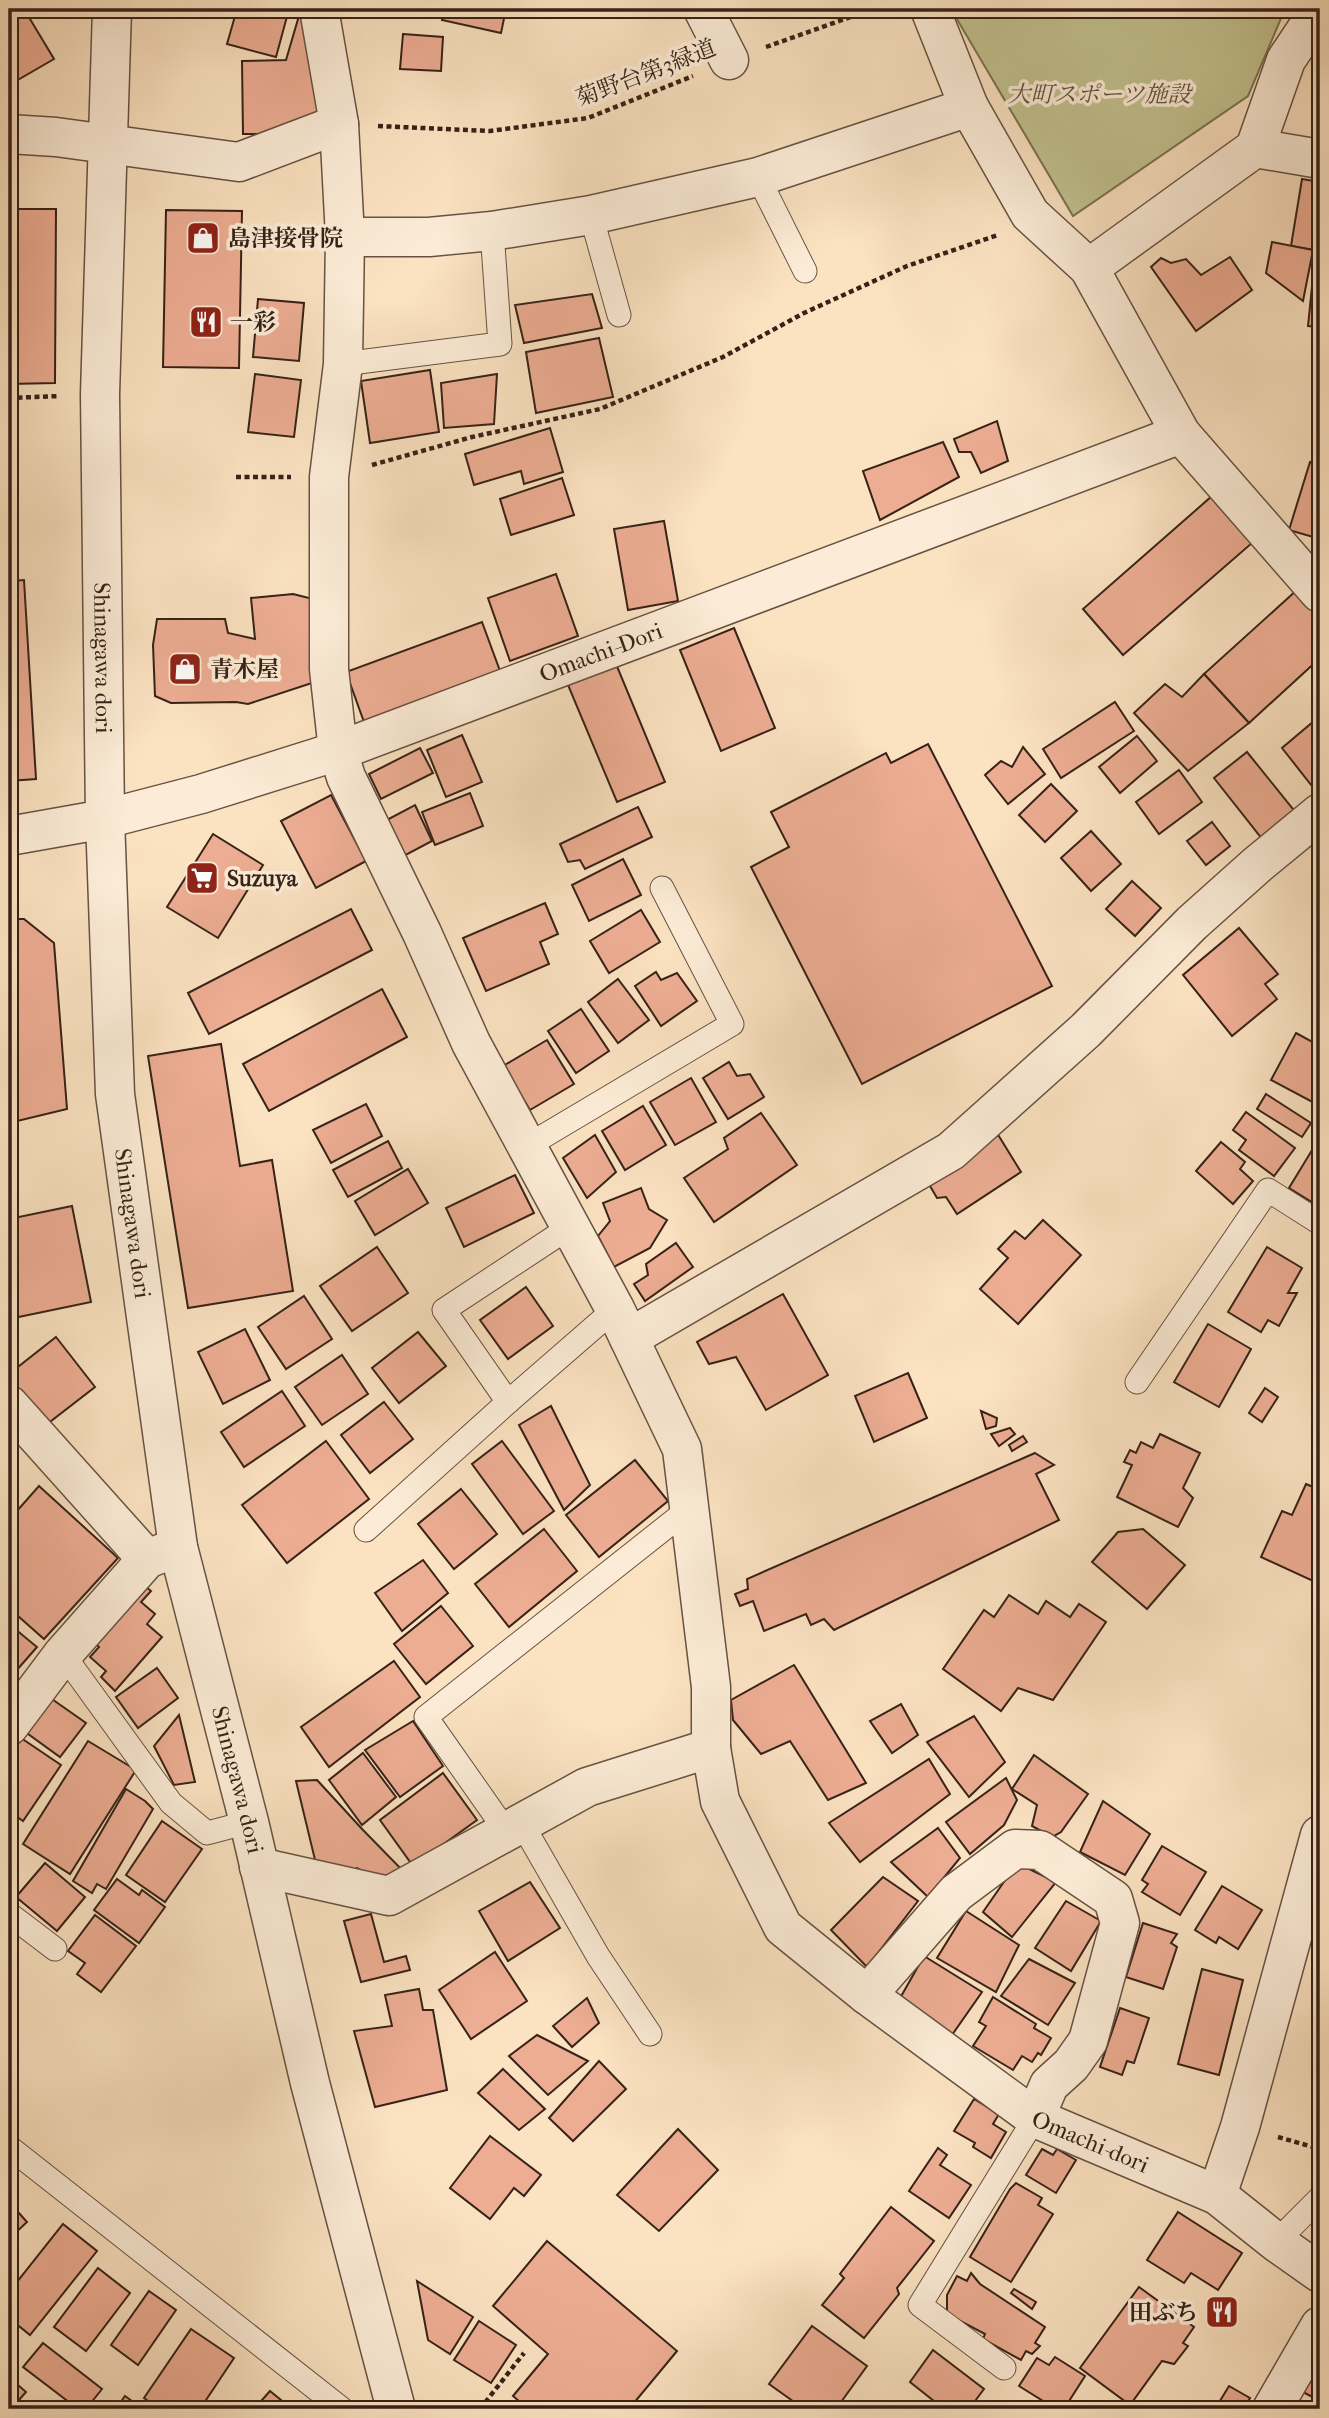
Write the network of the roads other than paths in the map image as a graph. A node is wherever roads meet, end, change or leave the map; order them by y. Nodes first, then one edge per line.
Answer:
1 (112, 9) edge
2 (319, 9) edge
3 (703, 9) edge
4 (930, 9) edge
5 (1320, 9) edge
6 (729, 60) road end
7 (969, 107) junction
8 (339, 124) junction
9 (9, 134) edge
10 (107, 145) junction
11 (1255, 148) junction
12 (1320, 159) edge
13 (758, 177) junction
14 (591, 215) junction
15 (492, 231) junction
16 (345, 237) junction
17 (1089, 268) junction
18 (805, 271) dead end
19 (619, 315) dead end
20 (343, 364) junction
21 (1181, 434) junction
22 (1320, 593) edge
23 (338, 751) junction
24 (1320, 813) edge
25 (105, 819) junction
26 (9, 836) edge
27 (662, 888) dead end
28 (527, 1146) junction
29 (1320, 1223) edge
30 (570, 1227) junction
31 (622, 1324) junction
32 (1137, 1382) dead end
33 (508, 1402) junction
34 (9, 1405) edge
35 (690, 1508) junction
36 (366, 1530) dead end
37 (163, 1553) junction
38 (63, 1654) junction
39 (11, 1717) edge
40 (711, 1748) junction
41 (248, 1822) junction
42 (514, 1827) junction
43 (1320, 1835) edge
44 (259, 1867) junction
45 (9, 1914) edge
46 (55, 1949) dead end
47 (867, 1994) junction
48 (650, 2034) dead end
49 (1035, 2118) junction
50 (9, 2147) edge
51 (1217, 2195) junction
52 (1320, 2198) edge
53 (1276, 2242) junction
54 (1320, 2273) edge
55 (1320, 2326) edge
56 (1004, 2368) dead end
57 (342, 2409) edge
58 (396, 2409) edge
59 (1272, 2409) edge

1 - 10 street, Shinagawa dori
2 - 8 street, Omachi-dori
3 - 6 street
4 - 7 street
5 - 11 street
7 - 13 street
7 - 17 street
8 - 10 street
8 - 16 street, Omachi-dori
9 - 10 street
10 - 25 street, Shinagawa dori
11 - 12 street
11 - 17 street
13 - 14 street
13 - 18 lane
14 - 15 street
14 - 19 lane
15 - 16 street
15 - 20 lane
16 - 20 street, Omachi-dori
17 - 21 street
20 - 23 street, Omachi-dori
21 - 22 street
21 - 23 street, Omachi-Dori
23 - 25 street, Omachi-Dori
23 - 28 street, Omachi-dori
24 - 31 street
25 - 26 street, Omachi-Dori
25 - 37 street, Shinagawa dori
27 - 28 lane
28 - 30 street, Omachi-dori
29 - 32 lane
30 - 31 street, Omachi-dori
30 - 33 lane
31 - 33 lane
31 - 35 street, Omachi-dori
33 - 36 lane
34 - 37 street
35 - 40 street, Omachi-dori
35 - 42 lane
37 - 38 street
37 - 41 street, Shinagawa dori
38 - 39 street
38 - 41 lane
40 - 42 street
40 - 47 street, Omachi-dori
41 - 44 street, Shinagawa dori
42 - 44 street
42 - 48 lane
43 - 51 street
44 - 58 street, Shinagawa dori
45 - 46 lane
47 - 49 street, Omachi-dori
47 - 49 street
49 - 51 street, Omachi-dori
49 - 56 lane
50 - 57 lane
51 - 53 street, Omachi-dori
52 - 53 lane
53 - 54 street, Omachi-dori
55 - 59 street

